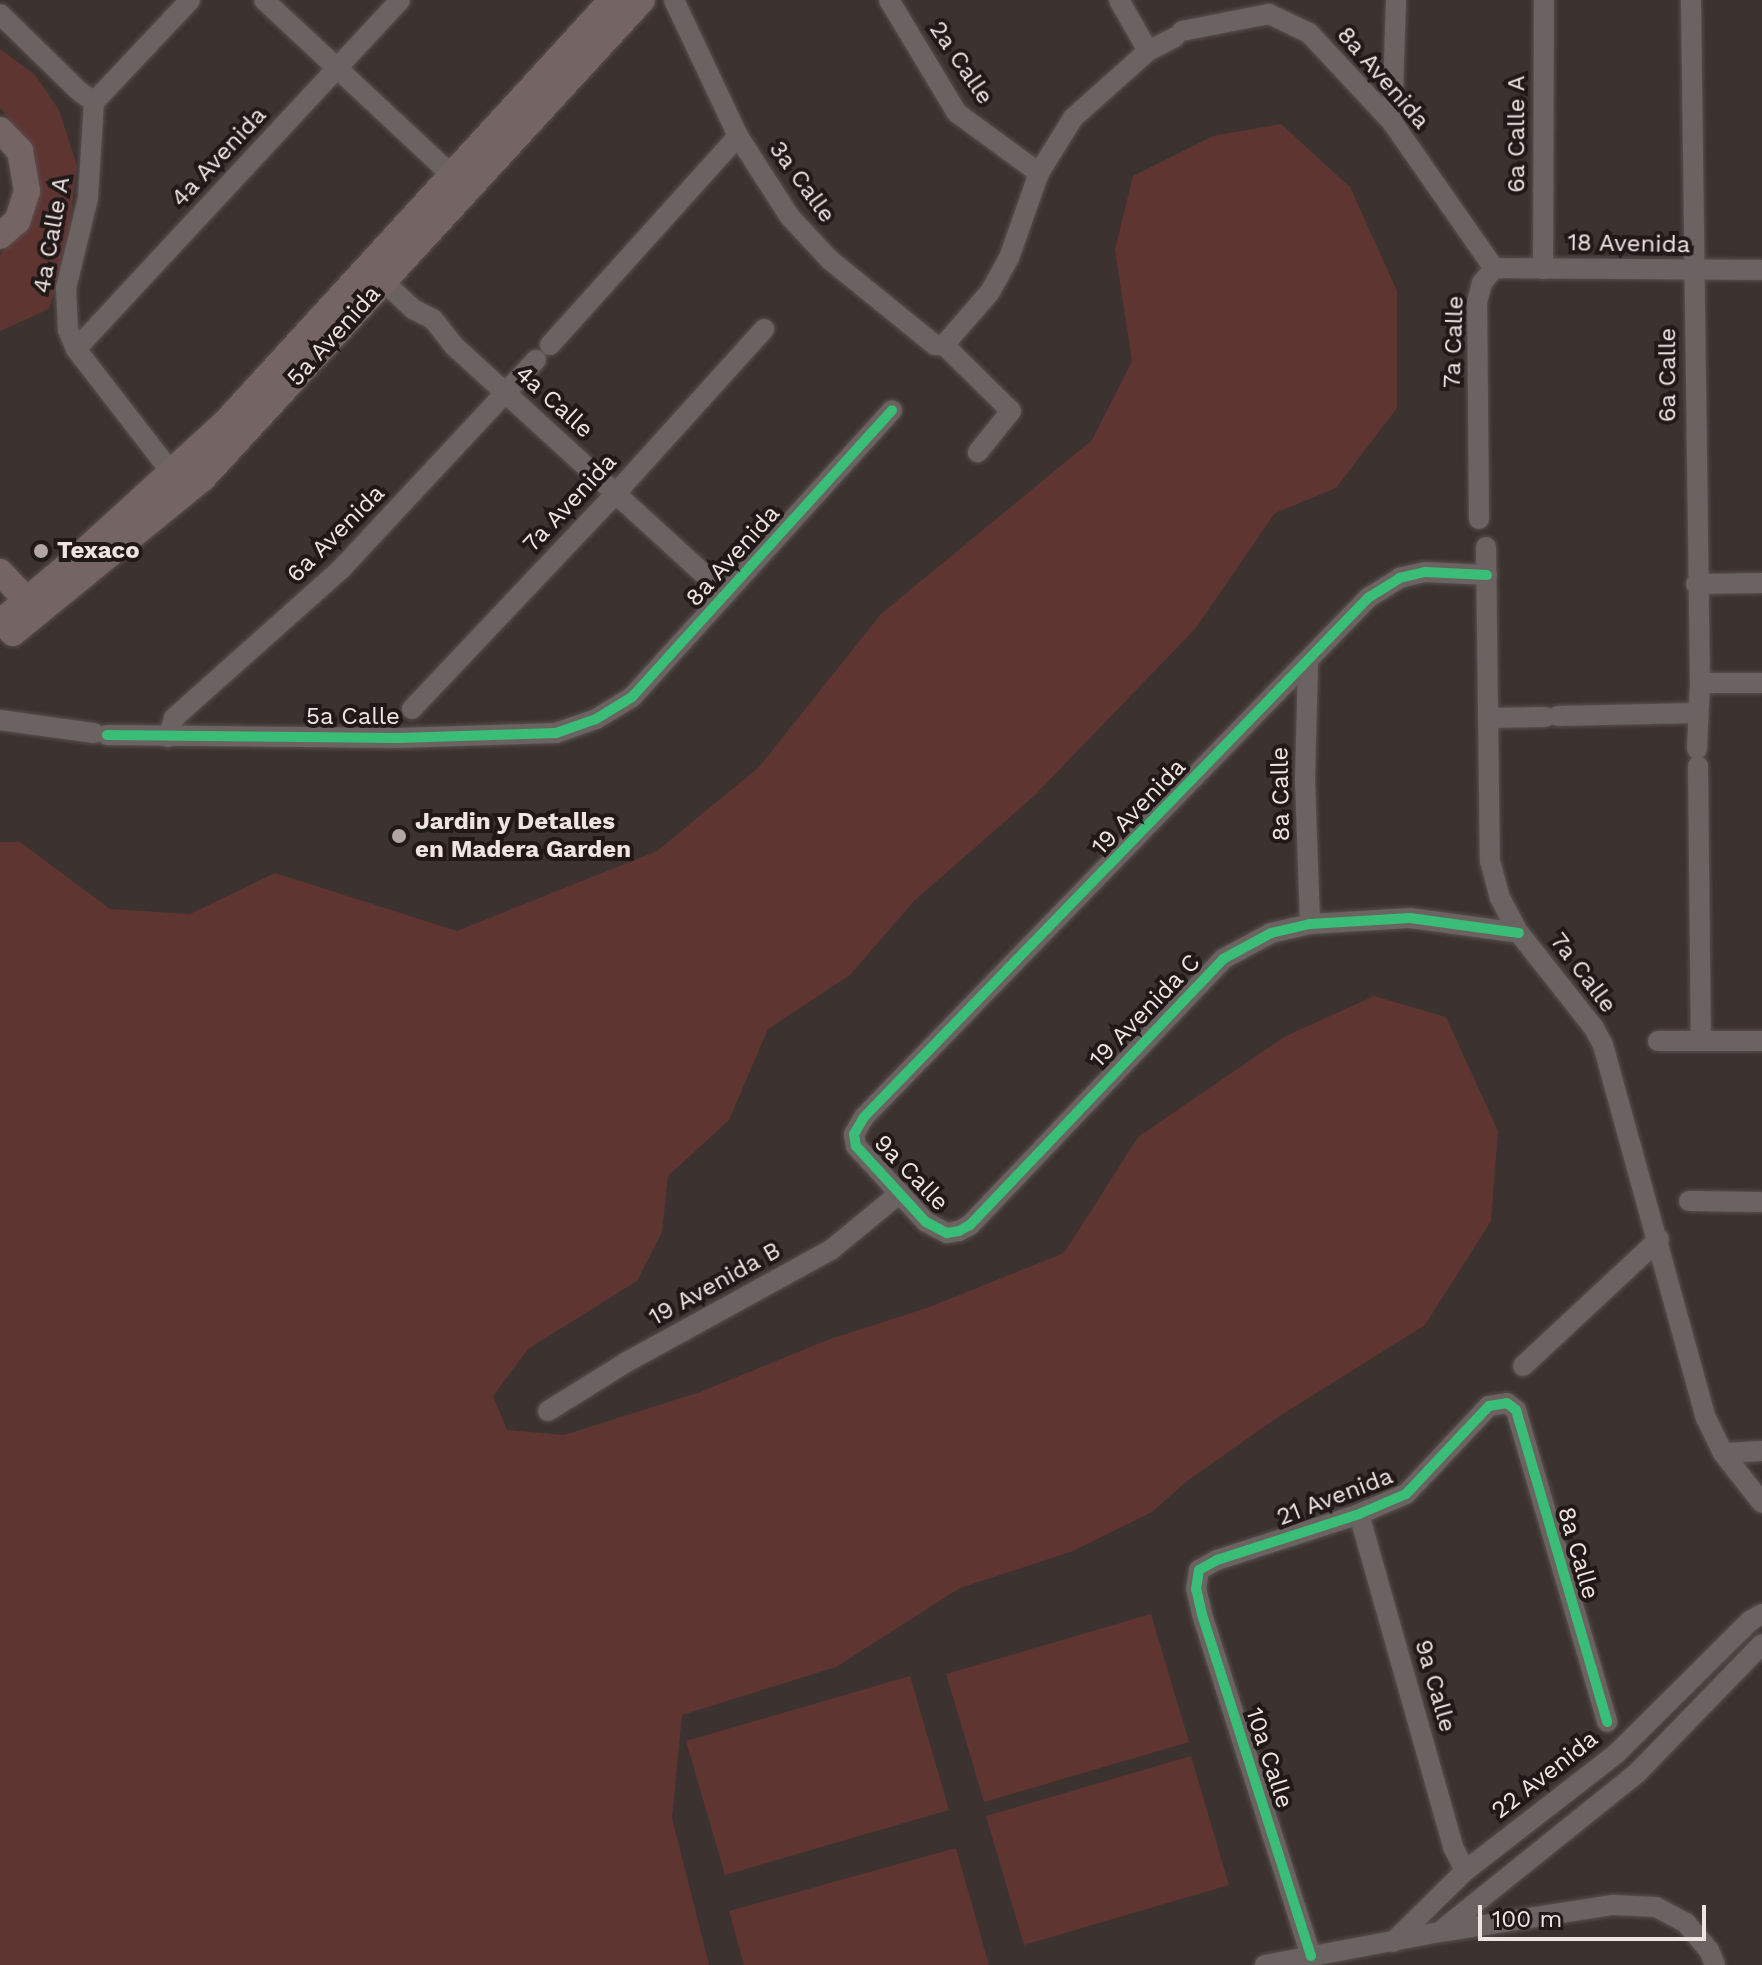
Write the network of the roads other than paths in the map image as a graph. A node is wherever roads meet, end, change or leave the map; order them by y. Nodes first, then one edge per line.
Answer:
1 (190, 0) edge
2 (264, 0) edge
3 (400, 0) edge
4 (612, 0) edge
5 (642, 0) edge
6 (674, 0) edge
7 (889, 0) edge
8 (1119, 0) edge
9 (1396, 0) edge
10 (1544, 0) edge
11 (1691, 0) edge
12 (1268, 7) edge
13 (0, 14) edge
14 (1148, 51) junction
15 (337, 68) junction
16 (94, 102) junction
17 (1392, 122) junction
18 (0, 130) edge
19 (738, 136) junction
20 (1039, 173) junction
21 (460, 183) junction
22 (0, 236) edge
23 (1494, 268) junction
24 (1543, 269) junction
25 (1762, 270) edge
26 (1694, 271) junction
27 (383, 281) junction
28 (764, 329) dead end
29 (944, 345) junction
30 (76, 349) junction
31 (506, 393) junction
32 (892, 410) dead end
33 (978, 452) dead end
34 (171, 472) junction
35 (616, 493) junction
36 (1479, 519) dead end
37 (1486, 547) dead end
38 (0, 572) edge
39 (1487, 575) junction
40 (1762, 583) edge
41 (1696, 584) junction
42 (726, 594) junction
43 (33, 607) junction
44 (3, 628) edge
45 (1308, 664) junction
46 (1700, 683) junction
47 (1762, 683) edge
48 (412, 709) dead end
49 (1697, 713) junction
50 (1488, 718) junction
51 (596, 719) joint
52 (0, 720) edge
53 (168, 737) junction
54 (1310, 924) junction
55 (1519, 933) junction
56 (1658, 1041) dead end
57 (1701, 1041) junction
58 (1762, 1041) edge
59 (854, 1134) joint
60 (900, 1193) junction
61 (1689, 1201) dead end
62 (1762, 1202) edge
63 (947, 1233) joint
64 (1659, 1239) junction
65 (1523, 1366) dead end
66 (1503, 1402) joint
67 (548, 1411) dead end
68 (1762, 1451) edge
69 (1723, 1453) junction
70 (1762, 1503) edge
71 (1359, 1514) junction
72 (1199, 1570) joint
73 (1758, 1614) edge
74 (1762, 1644) edge
75 (1607, 1722) dead end
76 (1616, 1754) junction
77 (1638, 1772) junction
78 (1465, 1871) junction
79 (1440, 1932) junction
80 (1393, 1942) junction
81 (1311, 1956) junction
82 (1265, 1965) edge
83 (1715, 1965) edge

1 - 16 street
2 - 15 street
3 - 15 street, 4a Avenida
4 - 21 main road, 5a Avenida
5 - 21 main road, 5a Avenida
6 - 19 street, 3a Calle
7 - 20 street, 2a Calle
8 - 14 street
9 - 17 street
10 - 24 street, 6a Calle A
11 - 26 street, 6a Calle
12 - 14 street, 8a Avenida
12 - 17 street, 8a Avenida
13 - 16 street
14 - 20 street, 8a Avenida
15 - 21 street
15 - 30 street, 4a Avenida
16 - 30 street, 4a Calle A
17 - 23 street, 8a Avenida
18 - 22 main road
19 - 29 street, 3a Calle
19 - 31 street, 6a Avenida
20 - 29 street, 8a Avenida
21 - 27 main road, 5a Avenida
21 - 34 main road, 5a Avenida
23 - 24 street, 18 Avenida
23 - 36 street, 7a Calle
24 - 26 street, 18 Avenida
25 - 26 street, 18 Avenida
26 - 41 street, 6a Calle
27 - 31 street, 4a Calle
27 - 43 main road, 5a Avenida
28 - 35 street, 7a Avenida
29 - 33 street, 3a Calle
30 - 34 street, 4a Calle A
31 - 35 street, 4a Calle
31 - 53 street, 6a Avenida
32 - 42 street, 8a Avenida
34 - 43 main road, 5a Avenida
35 - 42 street, 4a Calle
35 - 48 street, 7a Avenida
37 - 39 street, 7a Calle
38 - 43 main road
39 - 45 street, 19 Avenida
39 - 50 street, 7a Calle
40 - 41 street
41 - 46 street, 6a Calle
42 - 51 street, 8a Avenida
43 - 44 main road, 5a Avenida
45 - 54 street, 8a Calle
45 - 59 street, 19 Avenida
46 - 47 street
46 - 49 street, 6a Calle
49 - 50 street
49 - 57 street, 6a Calle
50 - 55 street, 7a Calle
51 - 53 street, 5a Calle
52 - 53 street, 5a Calle
54 - 55 street, 19 Avenida C
54 - 63 street, 19 Avenida C
55 - 64 street, 7a Calle
56 - 57 street
57 - 58 street
59 - 60 street, 9a Calle
60 - 63 street, 9a Calle
60 - 67 street, 19 Avenida B
61 - 62 street
64 - 65 street
64 - 69 street, 7a Calle
66 - 71 street, 21 Avenida
66 - 75 street, 8a Calle
68 - 69 street
69 - 70 street, 7a Calle
71 - 72 street, 21 Avenida
71 - 78 street, 9a Calle
72 - 81 street, 10a Calle
73 - 76 street, 22 Avenida
74 - 77 street
76 - 77 street
76 - 78 street, 22 Avenida
77 - 79 street
78 - 80 street, 22 Avenida
79 - 80 street
79 - 83 street
80 - 81 street
81 - 82 street

